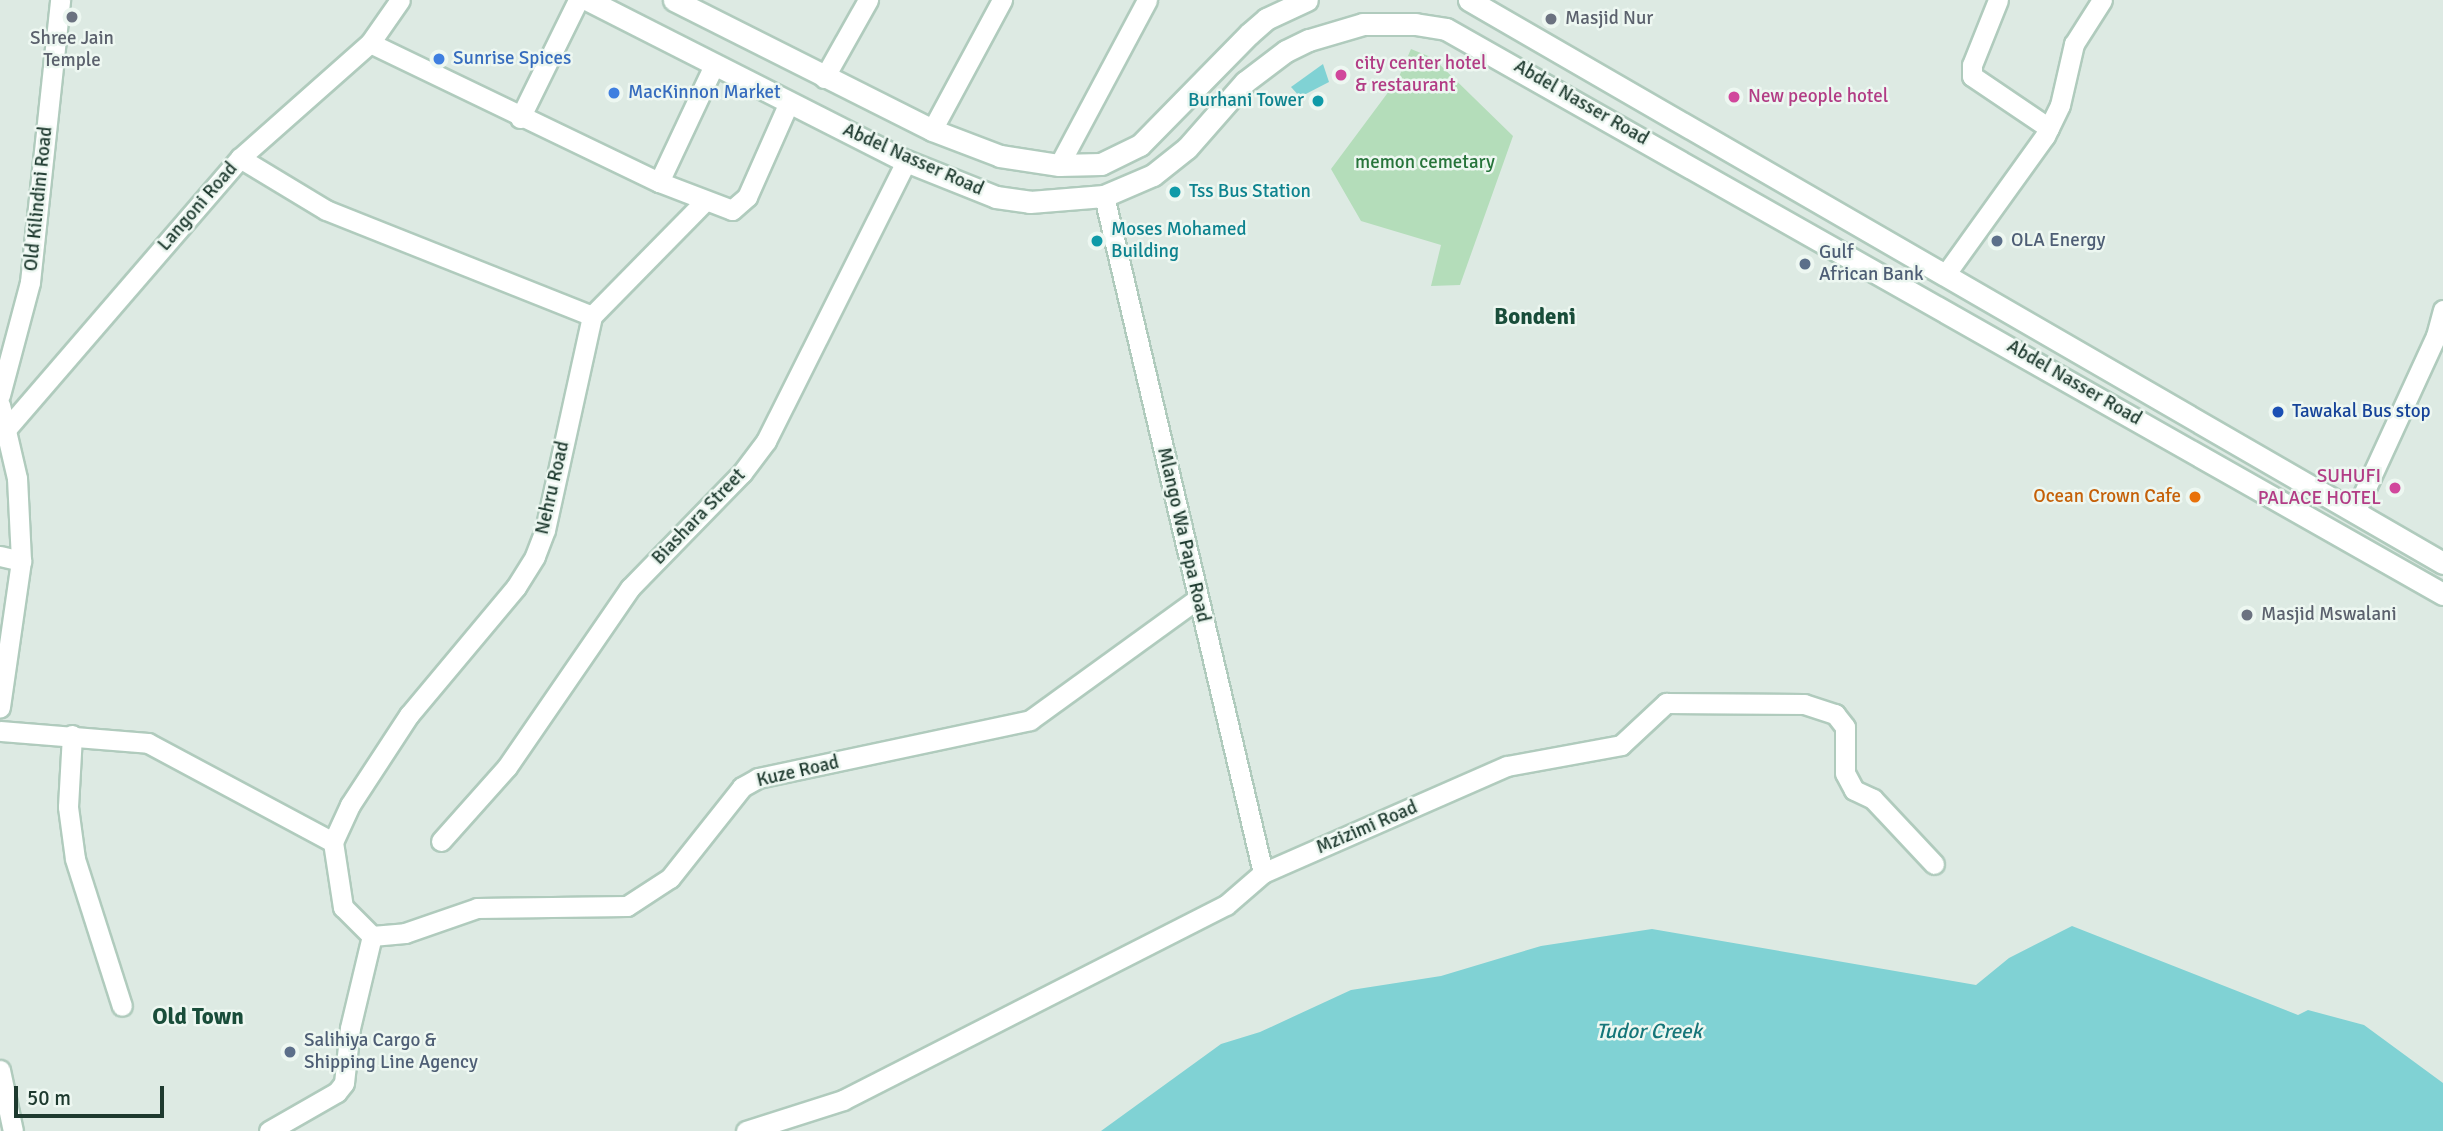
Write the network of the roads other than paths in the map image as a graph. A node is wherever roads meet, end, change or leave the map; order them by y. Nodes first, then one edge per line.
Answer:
1 (60, 0) edge
2 (400, 0) edge
3 (578, 0) edge
4 (588, 0) edge
5 (674, 0) edge
6 (868, 0) edge
7 (1002, 0) edge
8 (1147, 0) edge
9 (1307, 0) edge
10 (1469, 0) edge
11 (1998, 0) edge
12 (2102, 0) edge
13 (370, 43) junction
14 (714, 65) junction
15 (824, 78) junction
16 (789, 102) junction
17 (520, 118) junction
18 (2049, 128) junction
19 (932, 130) junction
20 (240, 158) junction
21 (906, 161) junction
22 (1059, 165) junction
23 (659, 182) junction
24 (1104, 196) junction
25 (705, 201) junction
26 (1865, 230) junction
27 (1850, 257) junction
28 (1945, 275) junction
29 (2443, 310) edge
30 (592, 316) junction
31 (2040, 330) junction
32 (2440, 337) edge
33 (2021, 352) junction
34 (0, 395) edge
35 (0, 405) edge
36 (8, 427) junction
37 (2355, 512) junction
38 (0, 556) edge
39 (21, 561) junction
40 (2443, 562) edge
41 (2443, 594) edge
42 (1197, 599) junction
43 (0, 707) edge
44 (0, 731) edge
45 (72, 734) junction
46 (441, 841) dead end
47 (333, 842) junction
48 (1934, 864) dead end
49 (1263, 873) junction
50 (372, 936) junction
51 (122, 1006) dead end
52 (0, 1070) edge
53 (13, 1131) edge
54 (269, 1131) edge
55 (746, 1131) edge

1 - 34 street, Old Kilindini Road
2 - 13 street, Langoni Road
3 - 17 street
4 - 14 main road, Abdel Nasser Road
5 - 15 main road, Abdel Nasser Road
6 - 15 street
7 - 19 street
8 - 22 street
9 - 22 main road, Abdel Nasser Road
10 - 26 main road, Abdel Nasser Road
11 - 18 street
12 - 18 street
13 - 17 street
13 - 20 street, Langoni Road
14 - 16 main road, Abdel Nasser Road
14 - 23 street
15 - 19 main road, Abdel Nasser Road
16 - 21 main road, Abdel Nasser Road
16 - 25 street
17 - 23 street
18 - 28 street
19 - 22 main road, Abdel Nasser Road
20 - 30 street
20 - 36 street, Langoni Road
21 - 24 main road, Abdel Nasser Road
21 - 46 street, Biashara Street
23 - 25 street
24 - 27 main road, Abdel Nasser Road
24 - 42 street, Mlango Wa Papa Road
25 - 30 street
26 - 27 main road
26 - 28 main road, Abdel Nasser Road
27 - 33 main road, Abdel Nasser Road
28 - 31 main road, Abdel Nasser Road
29 - 32 street
30 - 47 street, Nehru Road
31 - 33 main road
31 - 37 main road, Abdel Nasser Road
32 - 37 street
33 - 41 main road, Abdel Nasser Road
35 - 36 street
36 - 39 street
37 - 40 main road, Abdel Nasser Road
38 - 39 street
39 - 43 street
42 - 49 street, Mlango Wa Papa Road
42 - 50 street, Kuze Road
44 - 45 street
45 - 47 street
45 - 51 street
47 - 50 street
48 - 49 street, Mzizimi Road
49 - 55 street, Mzizimi Road
50 - 54 street
52 - 53 street

